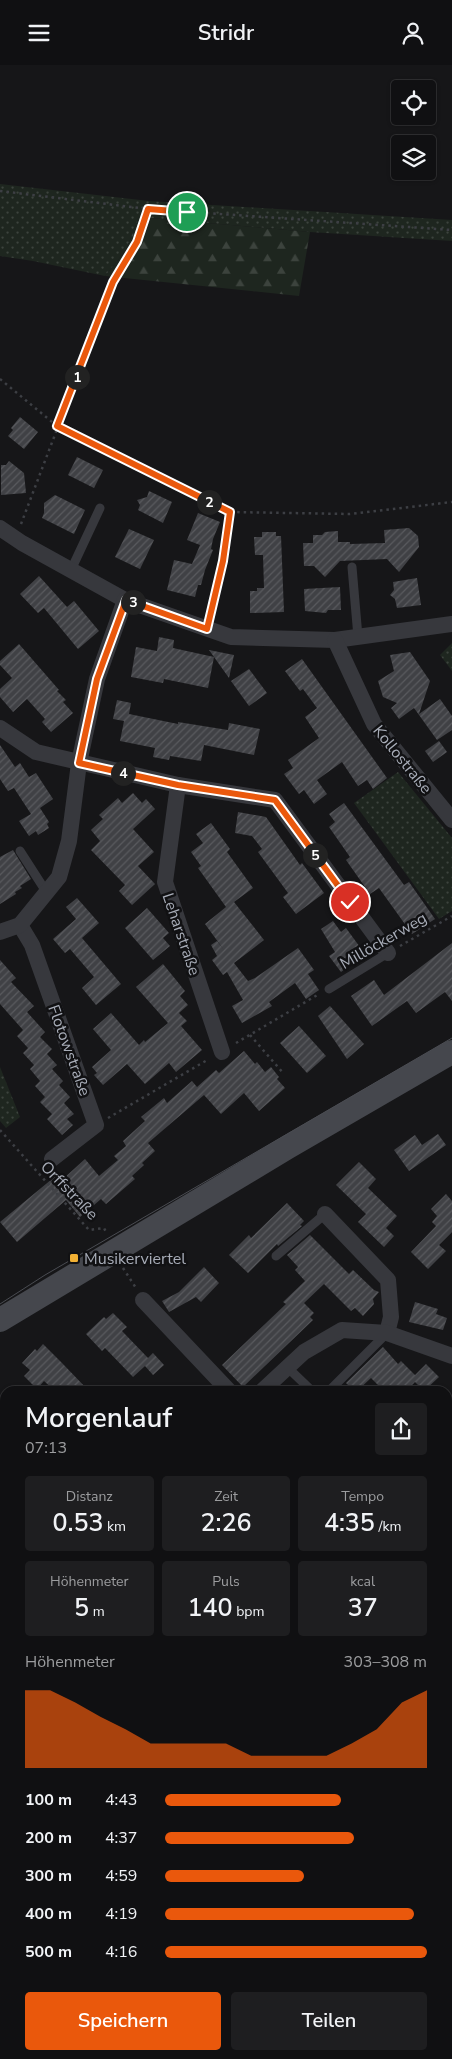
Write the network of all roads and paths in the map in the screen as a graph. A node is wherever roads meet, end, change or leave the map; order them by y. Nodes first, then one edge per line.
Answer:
1 (0, 191) edge
2 (148, 209) junction
3 (452, 230) edge
4 (0, 379) edge
5 (57, 426) junction
6 (452, 503) edge
7 (100, 508) dead end
8 (230, 512) junction
9 (0, 527) edge
10 (16, 539) junction
11 (223, 561) joint
12 (352, 567) dead end
13 (71, 570) junction
14 (126, 600) junction
15 (452, 625) edge
16 (207, 629) junction
17 (358, 637) junction
18 (335, 640) junction
19 (0, 728) edge
20 (79, 763) junction
21 (178, 785) junction
22 (452, 820) edge
23 (20, 851) dead end
24 (46, 893) junction
25 (452, 917) edge
26 (20, 925) junction
27 (0, 932) edge
28 (388, 953) junction
29 (329, 989) dead end
30 (250, 1035) dead end
31 (222, 1052) dead end
32 (452, 1052) edge
33 (284, 1073) dead end
34 (0, 1130) edge
35 (52, 1159) dead end
36 (325, 1215) joint
37 (119, 1255) junction
38 (276, 1256) dead end
39 (143, 1300) joint
40 (0, 1320) edge
41 (387, 1333) junction
42 (452, 1356) edge
43 (287, 1367) junction
44 (224, 1386) edge
45 (267, 1386) edge
46 (307, 1386) edge
47 (333, 1386) edge

1 - 2 path
2 - 3 path
2 - 5 path
4 - 5 path
5 - 8 path
5 - 10 path
6 - 8 path
7 - 13 lane
8 - 11 path
9 - 10 street
10 - 13 street
11 - 16 lane
12 - 17 lane
13 - 14 street
14 - 16 street
14 - 20 street
15 - 17 street
16 - 18 street
17 - 18 street
18 - 22 street, Kollostraße
19 - 20 street
20 - 21 street
20 - 24 street
21 - 28 street
21 - 31 street, Leharstraße
23 - 24 lane
24 - 26 street
25 - 28 path, Millöckerweg
26 - 27 street
26 - 35 street, Flotowstraße
28 - 29 lane, Millöckerweg
30 - 33 path
32 - 37 main road
34 - 37 path, Orffstraße
36 - 38 lane
36 - 41 street
37 - 39 path
37 - 40 main road
39 - 44 street
41 - 42 street
41 - 43 street
41 - 47 lane
43 - 45 street
43 - 46 lane

